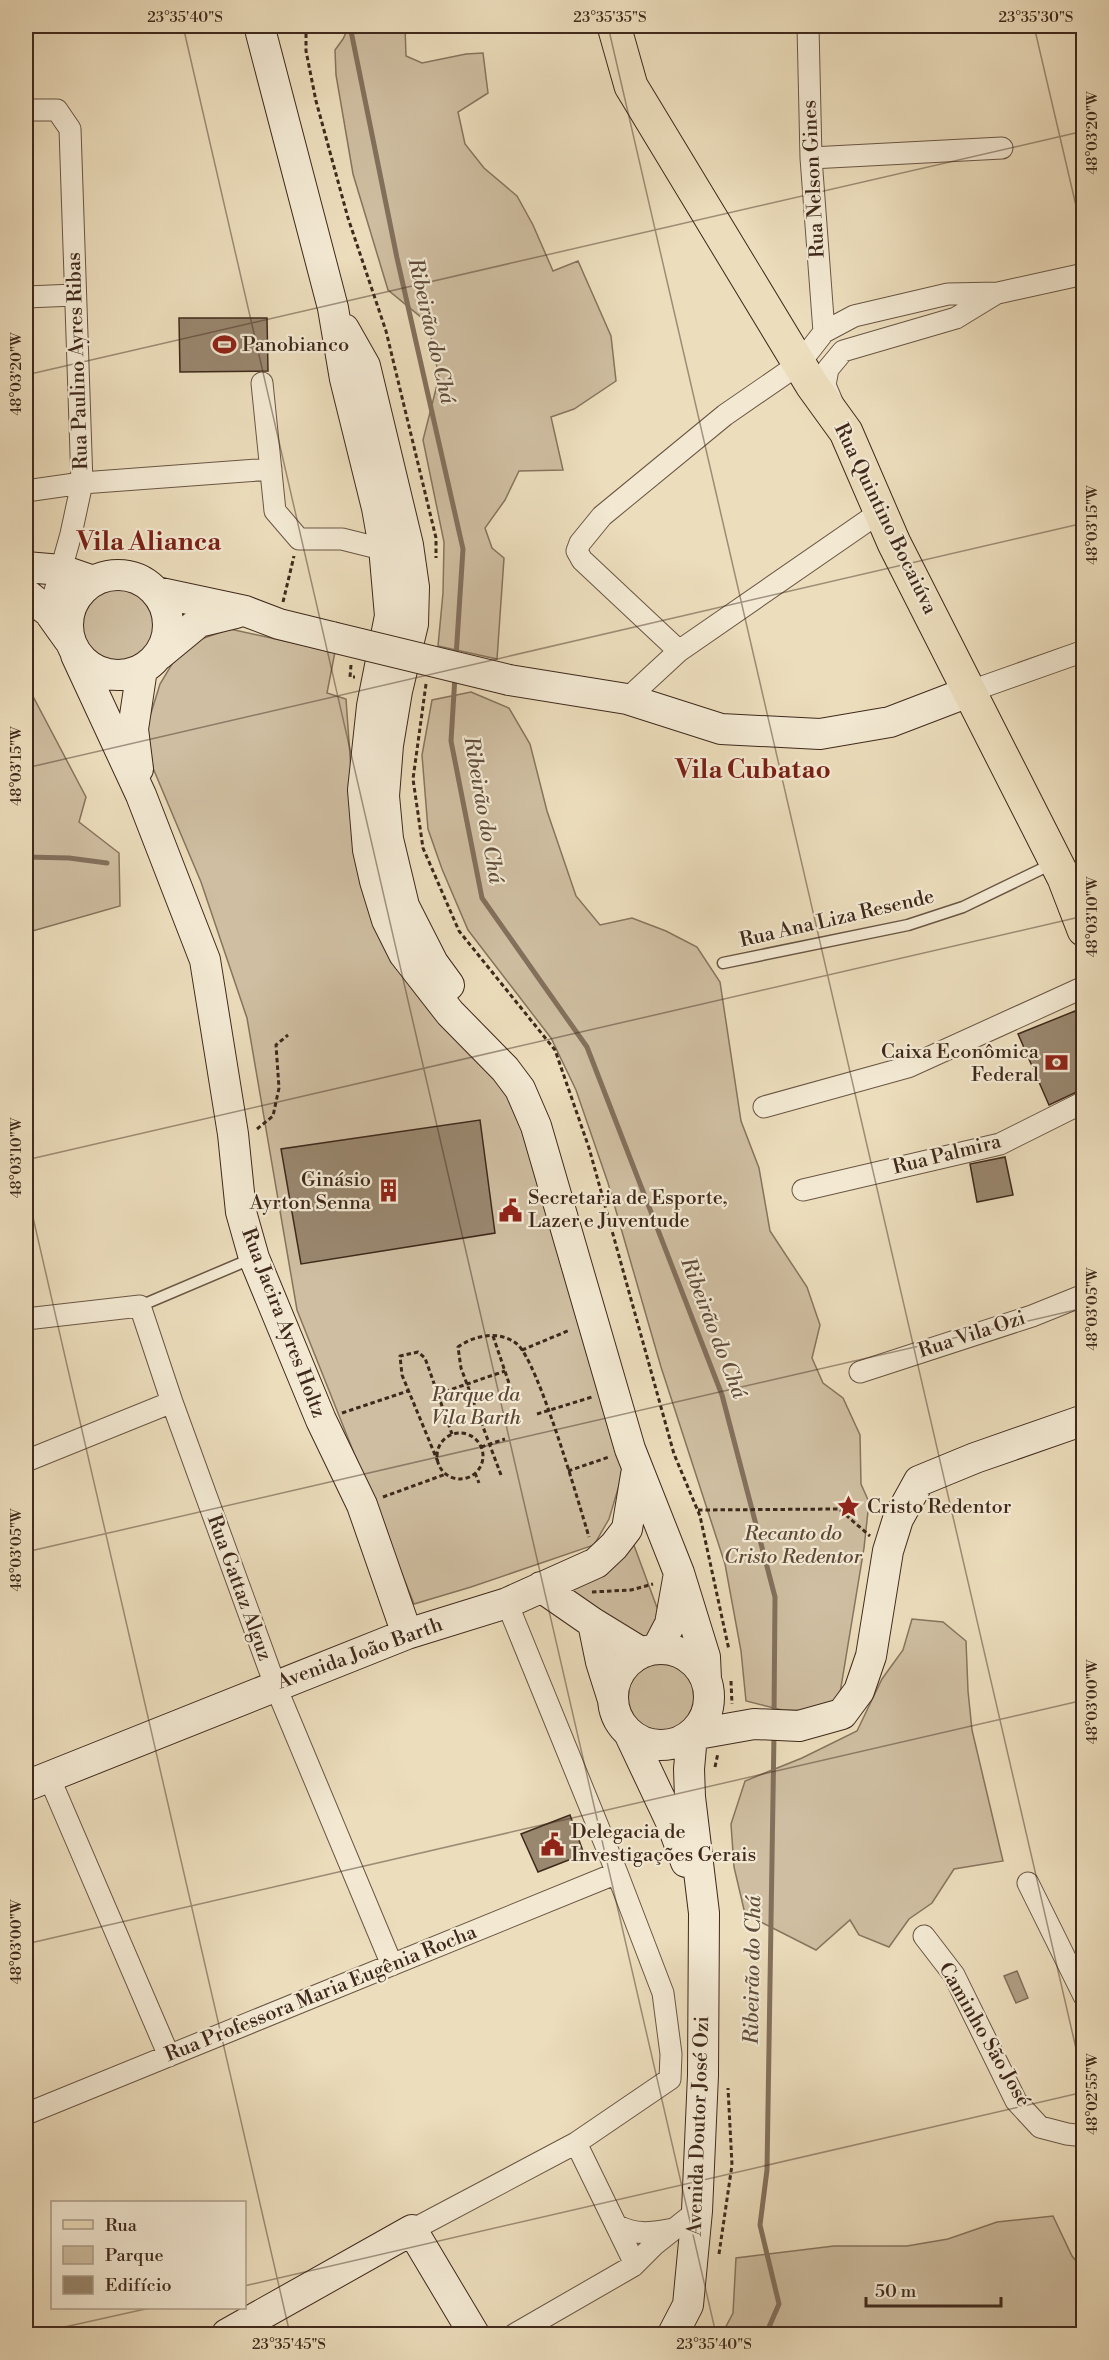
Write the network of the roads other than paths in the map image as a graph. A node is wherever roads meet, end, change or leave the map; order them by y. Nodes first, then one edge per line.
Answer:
1 (614, 26) edge
2 (808, 26) edge
3 (266, 34) edge
4 (26, 110) edge
5 (1002, 148) dead end
6 (811, 158) junction
7 (1083, 274) edge
8 (998, 292) junction
9 (75, 296) junction
10 (26, 297) edge
11 (333, 308) junction
12 (780, 332) junction
13 (822, 334) junction
14 (799, 363) junction
15 (262, 383) dead end
16 (846, 432) junction
17 (271, 469) junction
18 (82, 483) junction
19 (26, 491) edge
20 (377, 508) junction
21 (880, 512) junction
22 (342, 539) junction
23 (384, 547) junction
24 (26, 567) edge
25 (61, 570) junction
26 (93, 581) junction
27 (156, 592) junction
28 (37, 603) edge
29 (245, 611) junction
30 (73, 647) junction
31 (679, 651) junction
32 (1083, 651) edge
33 (151, 662) junction
34 (971, 691) junction
35 (627, 699) junction
36 (141, 795) junction
37 (1068, 870) edge
38 (1083, 930) edge
39 (723, 963) dead end
40 (1083, 987) edge
41 (477, 1039) junction
42 (1083, 1102) edge
43 (764, 1107) dead end
44 (803, 1190) dead end
45 (254, 1258) junction
46 (1083, 1295) edge
47 (140, 1306) junction
48 (26, 1319) edge
49 (860, 1372) dead end
50 (172, 1402) junction
51 (1083, 1420) edge
52 (634, 1459) junction
53 (26, 1461) edge
54 (679, 1573) junction
55 (545, 1590) junction
56 (507, 1603) junction
57 (593, 1623) junction
58 (407, 1634) junction
59 (649, 1651) junction
60 (274, 1685) junction
61 (707, 1687) junction
62 (613, 1700) junction
63 (754, 1724) junction
64 (629, 1733) junction
65 (692, 1735) junction
66 (37, 1781) edge
67 (617, 1873) junction
68 (1028, 1882) dead end
69 (704, 1913) junction
70 (924, 1936) dead end
71 (392, 1965) junction
72 (1083, 1996) edge
73 (169, 2055) junction
74 (26, 2114) edge
75 (1083, 2136) edge
76 (576, 2143) junction
77 (697, 2211) junction
78 (616, 2225) junction
79 (674, 2229) junction
80 (412, 2230) junction
81 (635, 2264) junction
82 (244, 2330) edge
83 (474, 2334) edge
84 (514, 2334) edge
85 (673, 2334) edge

1 - 12 main road, Rua Quintino Bocaiúva
2 - 6 street, Rua Nelson Gines
3 - 11 main road
4 - 9 street, Rua Paulino Ayres Ribas
5 - 6 street
6 - 13 street, Rua Nelson Gines
7 - 8 street
8 - 13 street
8 - 16 street
9 - 10 street
9 - 18 street, Rua Paulino Ayres Ribas
11 - 20 main road
11 - 41 main road
12 - 13 street
12 - 14 main road, Rua Quintino Bocaiúva
13 - 14 street
14 - 16 main road, Rua Quintino Bocaiúva
14 - 31 street
15 - 17 street
16 - 21 main road, Rua Quintino Bocaiúva
17 - 18 street
17 - 22 street
18 - 19 street
18 - 25 street, Rua Paulino Ayres Ribas
20 - 22 street
20 - 23 main road
21 - 31 street
21 - 34 main road, Rua Quintino Bocaiúva
22 - 23 street
23 - 41 main road
24 - 25 main road
25 - 26 main road
25 - 28 street, Rua Paulino Ayres Ribas
26 - 27 main road
26 - 30 main road
27 - 29 main road
27 - 33 main road
28 - 30 main road
29 - 33 main road
29 - 35 main road, bridge
30 - 33 main road
30 - 36 main road
31 - 35 street
32 - 34 street
33 - 36 main road
34 - 35 main road
34 - 37 main road, Rua Quintino Bocaiúva
36 - 45 main road, Rua Jacira Ayres Holtz
37 - 38 main road, Rua Quintino Bocaiúva
37 - 39 lane, Rua Ana Liza Resende
40 - 43 street
41 - 52 main road
42 - 44 street, Rua Palmira
45 - 47 lane
45 - 58 main road, Rua Jacira Ayres Holtz
46 - 49 street, Rua Vila Ozi
47 - 48 street
47 - 50 street, Rua Gattaz Alguz
50 - 53 street
50 - 60 street, Rua Gattaz Alguz
51 - 63 main road
52 - 54 main road
52 - 55 main road, Avenida João Barth
54 - 59 main road
54 - 61 main road
55 - 56 main road, Avenida João Barth
55 - 57 main road
56 - 58 main road, Avenida João Barth
56 - 67 street
57 - 59 main road
57 - 62 main road
58 - 60 main road, Avenida João Barth
59 - 61 main road
59 - 62 main road
60 - 66 main road, Avenida João Barth
60 - 71 street, Rua Gattaz Alguz
61 - 63 main road
61 - 65 main road
62 - 64 main road
63 - 65 main road
64 - 65 main road
64 - 69 main road, Avenida Doutor José Ozi
65 - 69 main road, Avenida Doutor José Ozi
66 - 73 street
67 - 71 street, Rua Professora Maria Eugênia Rocha
67 - 76 street
68 - 72 street
69 - 77 main road, Avenida Doutor José Ozi
70 - 75 street, Caminho São José
71 - 73 street, Rua Professora Maria Eugênia Rocha
73 - 74 street, Rua Professora Maria Eugênia Rocha
76 - 78 street
76 - 80 street
77 - 79 street
77 - 85 main road, Avenida Doutor José Ozi
78 - 79 street
78 - 81 street
79 - 81 street
80 - 82 main road
80 - 83 main road
81 - 84 street

